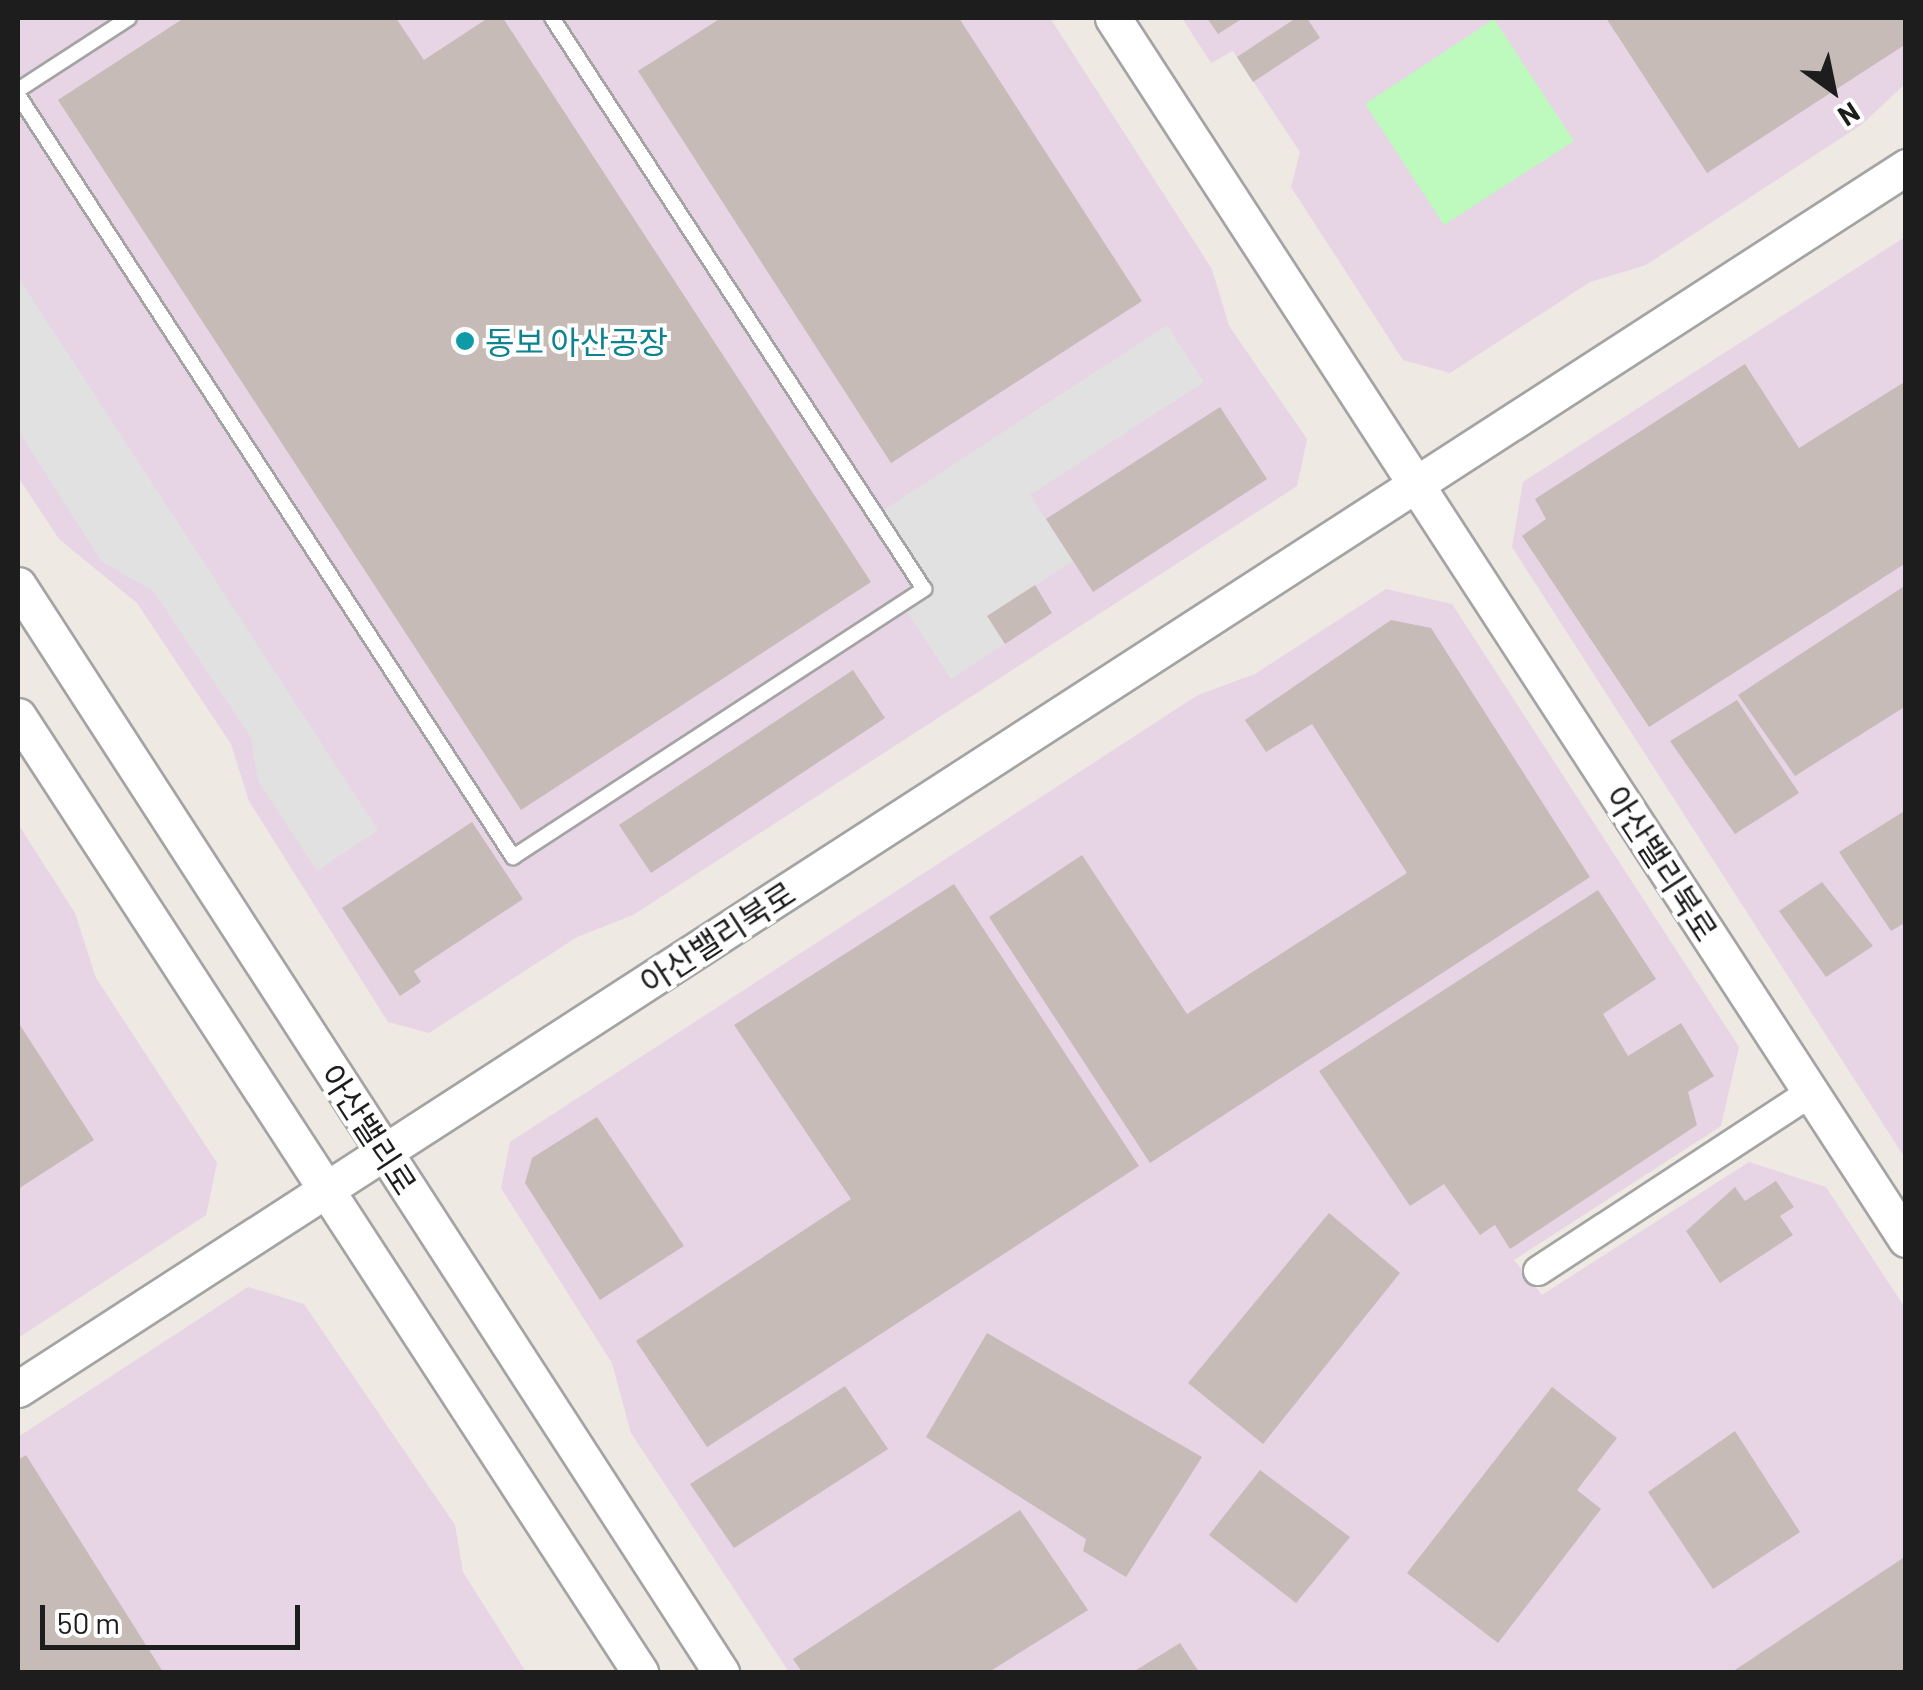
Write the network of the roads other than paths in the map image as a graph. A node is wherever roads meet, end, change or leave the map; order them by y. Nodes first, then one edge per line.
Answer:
1 (129, 18) edge
2 (552, 18) edge
3 (1113, 18) edge
4 (18, 92) edge
5 (23, 117) edge
6 (1906, 167) edge
7 (1418, 487) junction
8 (18, 585) edge
9 (18, 716) edge
10 (1810, 1092) junction
11 (384, 1152) junction
12 (328, 1188) junction
13 (1906, 1239) edge
14 (1538, 1271) dead end
15 (18, 1389) edge
16 (640, 1672) edge
17 (721, 1672) edge

1 - 4 lane
2 - 5 lane
3 - 7 street
4 - 5 lane
6 - 7 street, 아산밸리북로
7 - 10 street, 아산밸리북로
7 - 11 street, 아산밸리북로
8 - 11 street, 아산밸리로
9 - 12 street, 아산밸리로
10 - 13 street, 아산밸리북로
10 - 14 street
11 - 12 street, 아산밸리북로
11 - 17 street, 아산밸리로
12 - 15 street, 아산밸리북로
12 - 16 street, 아산밸리로

